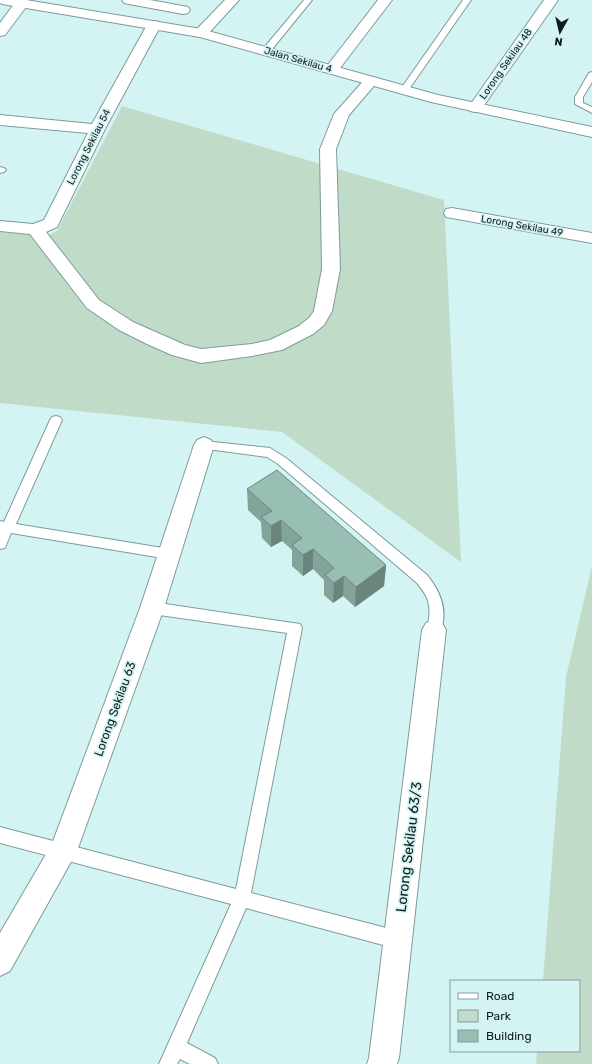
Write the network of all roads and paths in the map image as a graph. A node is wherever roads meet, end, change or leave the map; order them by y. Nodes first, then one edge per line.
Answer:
1 (2, 0) edge
2 (129, 0) edge
3 (232, 0) edge
4 (308, 0) edge
5 (385, 0) edge
6 (467, 0) edge
7 (551, 0) edge
8 (22, 3) junction
9 (188, 5) edge
10 (159, 26) junction
11 (0, 32) edge
12 (201, 33) junction
13 (266, 51) junction
14 (332, 69) junction
15 (592, 75) edge
16 (371, 81) junction
17 (404, 90) junction
18 (476, 108) junction
19 (592, 110) edge
20 (0, 120) edge
21 (97, 129) junction
22 (592, 132) edge
23 (452, 213) dead end
24 (0, 226) edge
25 (35, 230) junction
26 (592, 238) edge
27 (56, 420) dead end
28 (204, 445) joint
29 (4, 526) edge
30 (0, 544) edge
31 (169, 554) junction
32 (152, 608) junction
33 (434, 630) joint
34 (0, 835) edge
35 (63, 851) junction
36 (242, 899) junction
37 (398, 940) junction
38 (0, 961) edge
39 (175, 1047) junction
40 (168, 1064) edge
41 (209, 1064) edge
42 (382, 1064) edge

1 - 8 street, Jalan Sekilau 4
2 - 9 street
3 - 12 street
4 - 13 lane
5 - 14 street
6 - 17 lane
7 - 18 street, Lorong Sekilau 48
8 - 10 street, Jalan Sekilau 4
8 - 11 street
9 - 10 street, Lorong Sekilau 54
10 - 12 street, Jalan Sekilau 4
10 - 21 street, Lorong Sekilau 54
12 - 13 street, Jalan Sekilau 4
13 - 14 street, Jalan Sekilau 4
14 - 16 street, Jalan Sekilau 4
15 - 19 lane
16 - 17 street, Jalan Sekilau 4
16 - 25 street
17 - 18 street, Jalan Sekilau 4
18 - 22 street, Jalan Sekilau 4
20 - 21 street
21 - 25 street, Lorong Sekilau 54
23 - 26 street, Lorong Sekilau 49
24 - 25 street
27 - 29 lane
28 - 31 street, Lorong Sekilau 63
28 - 33 lane
29 - 30 lane
29 - 31 lane
31 - 32 street, Lorong Sekilau 63
32 - 35 street, Lorong Sekilau 63
32 - 36 lane
33 - 37 street, Lorong Sekilau 63/3
34 - 35 lane
35 - 36 lane
35 - 38 street, Lorong Sekilau 63
36 - 37 lane
36 - 39 lane
37 - 42 street, Lorong Sekilau 63/3
39 - 40 lane
39 - 41 lane

